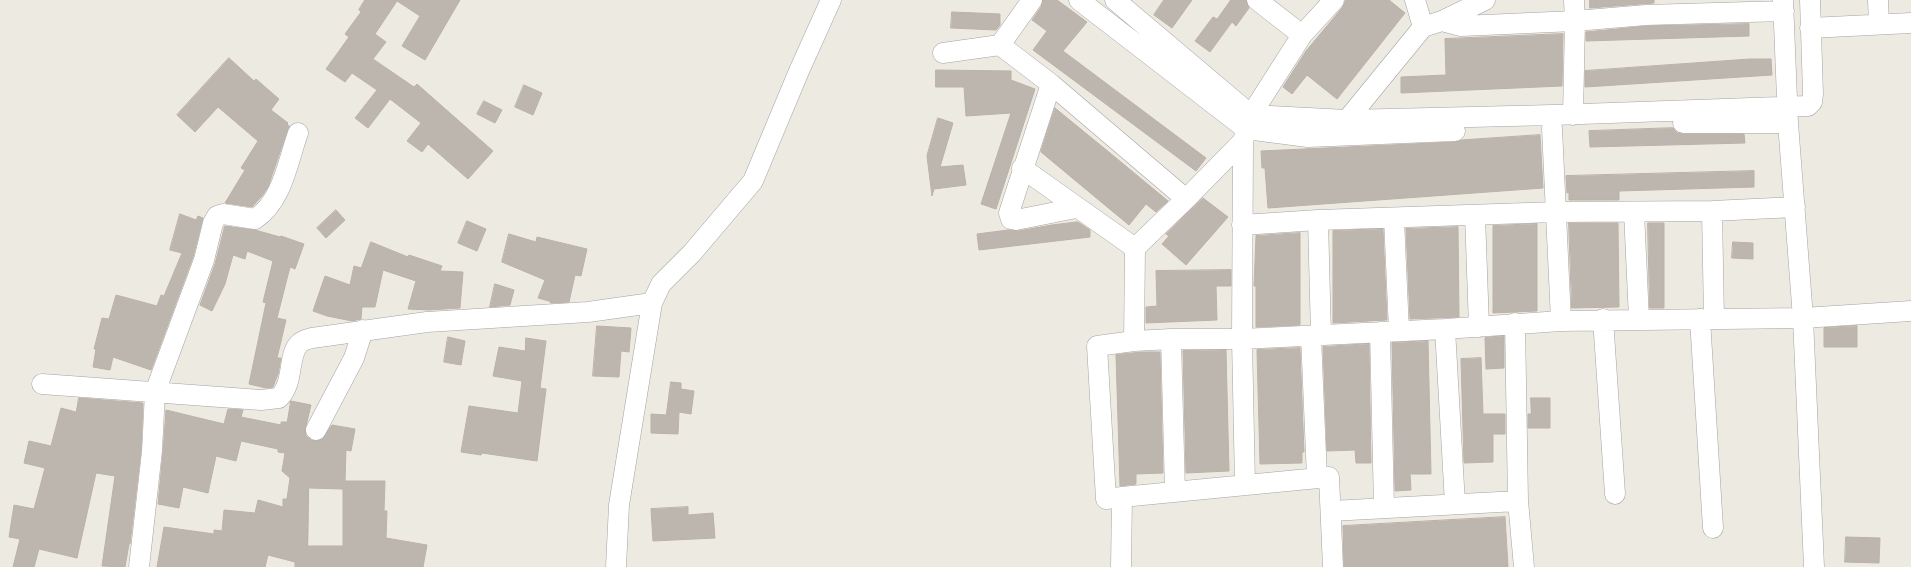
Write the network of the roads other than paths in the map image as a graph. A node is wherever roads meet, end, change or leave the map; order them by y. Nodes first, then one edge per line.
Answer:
1 (831, 0) edge
2 (1032, 0) edge
3 (1079, 0) edge
4 (1115, 0) edge
5 (1257, 0) edge
6 (1334, 0) edge
7 (1416, 0) edge
8 (1485, 0) edge
9 (1574, 0) edge
10 (1810, 0) edge
11 (1878, 0) edge
12 (1783, 5) edge
13 (1711, 6) edge
14 (1645, 8) edge
15 (1442, 21) junction
16 (1575, 21) junction
17 (1911, 23) edge
18 (1879, 24) junction
19 (1423, 27) junction
20 (1810, 28) junction
21 (1302, 35) junction
22 (1000, 46) junction
23 (943, 53) dead end
24 (1051, 84) junction
25 (1788, 114) junction
26 (1573, 115) junction
27 (1347, 120) junction
28 (1246, 128) junction
29 (1552, 128) junction
30 (298, 133) dead end
31 (1022, 168) junction
32 (1186, 199) junction
33 (1795, 207) junction
34 (1076, 208) junction
35 (1712, 210) junction
36 (1557, 212) junction
37 (1634, 212) junction
38 (1475, 215) junction
39 (1394, 219) junction
40 (1318, 220) junction
41 (1242, 226) junction
42 (1135, 248) junction
43 (652, 303) junction
44 (1911, 311) edge
45 (1802, 318) junction
46 (1603, 319) junction
47 (1639, 319) junction
48 (1707, 319) junction
49 (1561, 320) junction
50 (1515, 323) junction
51 (1479, 327) junction
52 (1445, 329) junction
53 (363, 330) junction
54 (1389, 332) junction
55 (1316, 336) junction
56 (1171, 339) junction
57 (1242, 339) junction
58 (1134, 341) junction
59 (42, 384) dead end
60 (155, 392) junction
61 (316, 430) dead end
62 (1317, 478) junction
63 (1245, 485) junction
64 (1175, 492) junction
65 (1615, 494) dead end
66 (1122, 497) junction
67 (1518, 501) junction
68 (1454, 504) junction
69 (1384, 508) junction
70 (1331, 511) junction
71 (1713, 528) dead end
72 (139, 567) edge
73 (616, 567) edge
74 (1121, 567) edge
75 (1333, 567) edge
76 (1524, 567) edge
77 (1814, 567) edge

1 - 43 street
2 - 22 street
3 - 28 street
4 - 28 street
5 - 21 street
6 - 21 street
7 - 19 street
8 - 15 street
9 - 16 street
10 - 20 street
11 - 18 street
12 - 13 street
12 - 25 street
13 - 14 street
14 - 16 street
15 - 16 street
15 - 19 street
16 - 26 street
17 - 18 street
18 - 20 street
19 - 27 street
20 - 25 street
21 - 28 street
22 - 23 street
22 - 24 street
24 - 31 street
24 - 32 street
25 - 26 street
25 - 29 street
25 - 33 street
26 - 27 street
27 - 28 street
28 - 29 street
28 - 32 street
28 - 41 street
29 - 36 street
30 - 60 street
31 - 34 street
31 - 34 street
32 - 42 street
33 - 35 street
33 - 45 street
34 - 42 street
35 - 37 street
35 - 48 street
36 - 37 street
36 - 38 street
36 - 49 street
37 - 47 street
38 - 39 street
38 - 51 street
39 - 40 street
39 - 54 street
40 - 41 street
40 - 55 street
41 - 57 street
42 - 58 street
43 - 53 street
43 - 73 street
44 - 45 street
45 - 48 street
45 - 77 street
46 - 47 street
46 - 49 street
46 - 65 street
47 - 48 street
48 - 71 street
49 - 50 street
50 - 51 street
50 - 67 street
51 - 52 street
52 - 54 street
52 - 68 street
53 - 60 street
53 - 61 street
54 - 55 street
54 - 69 street
55 - 57 street
55 - 62 street
56 - 57 street
56 - 58 street
56 - 64 street
57 - 63 street
58 - 66 street
59 - 60 street
60 - 72 street
62 - 63 street
62 - 70 street
63 - 64 street
64 - 66 street
66 - 74 street
67 - 68 street
67 - 76 street
68 - 69 street
69 - 70 street
70 - 75 street

